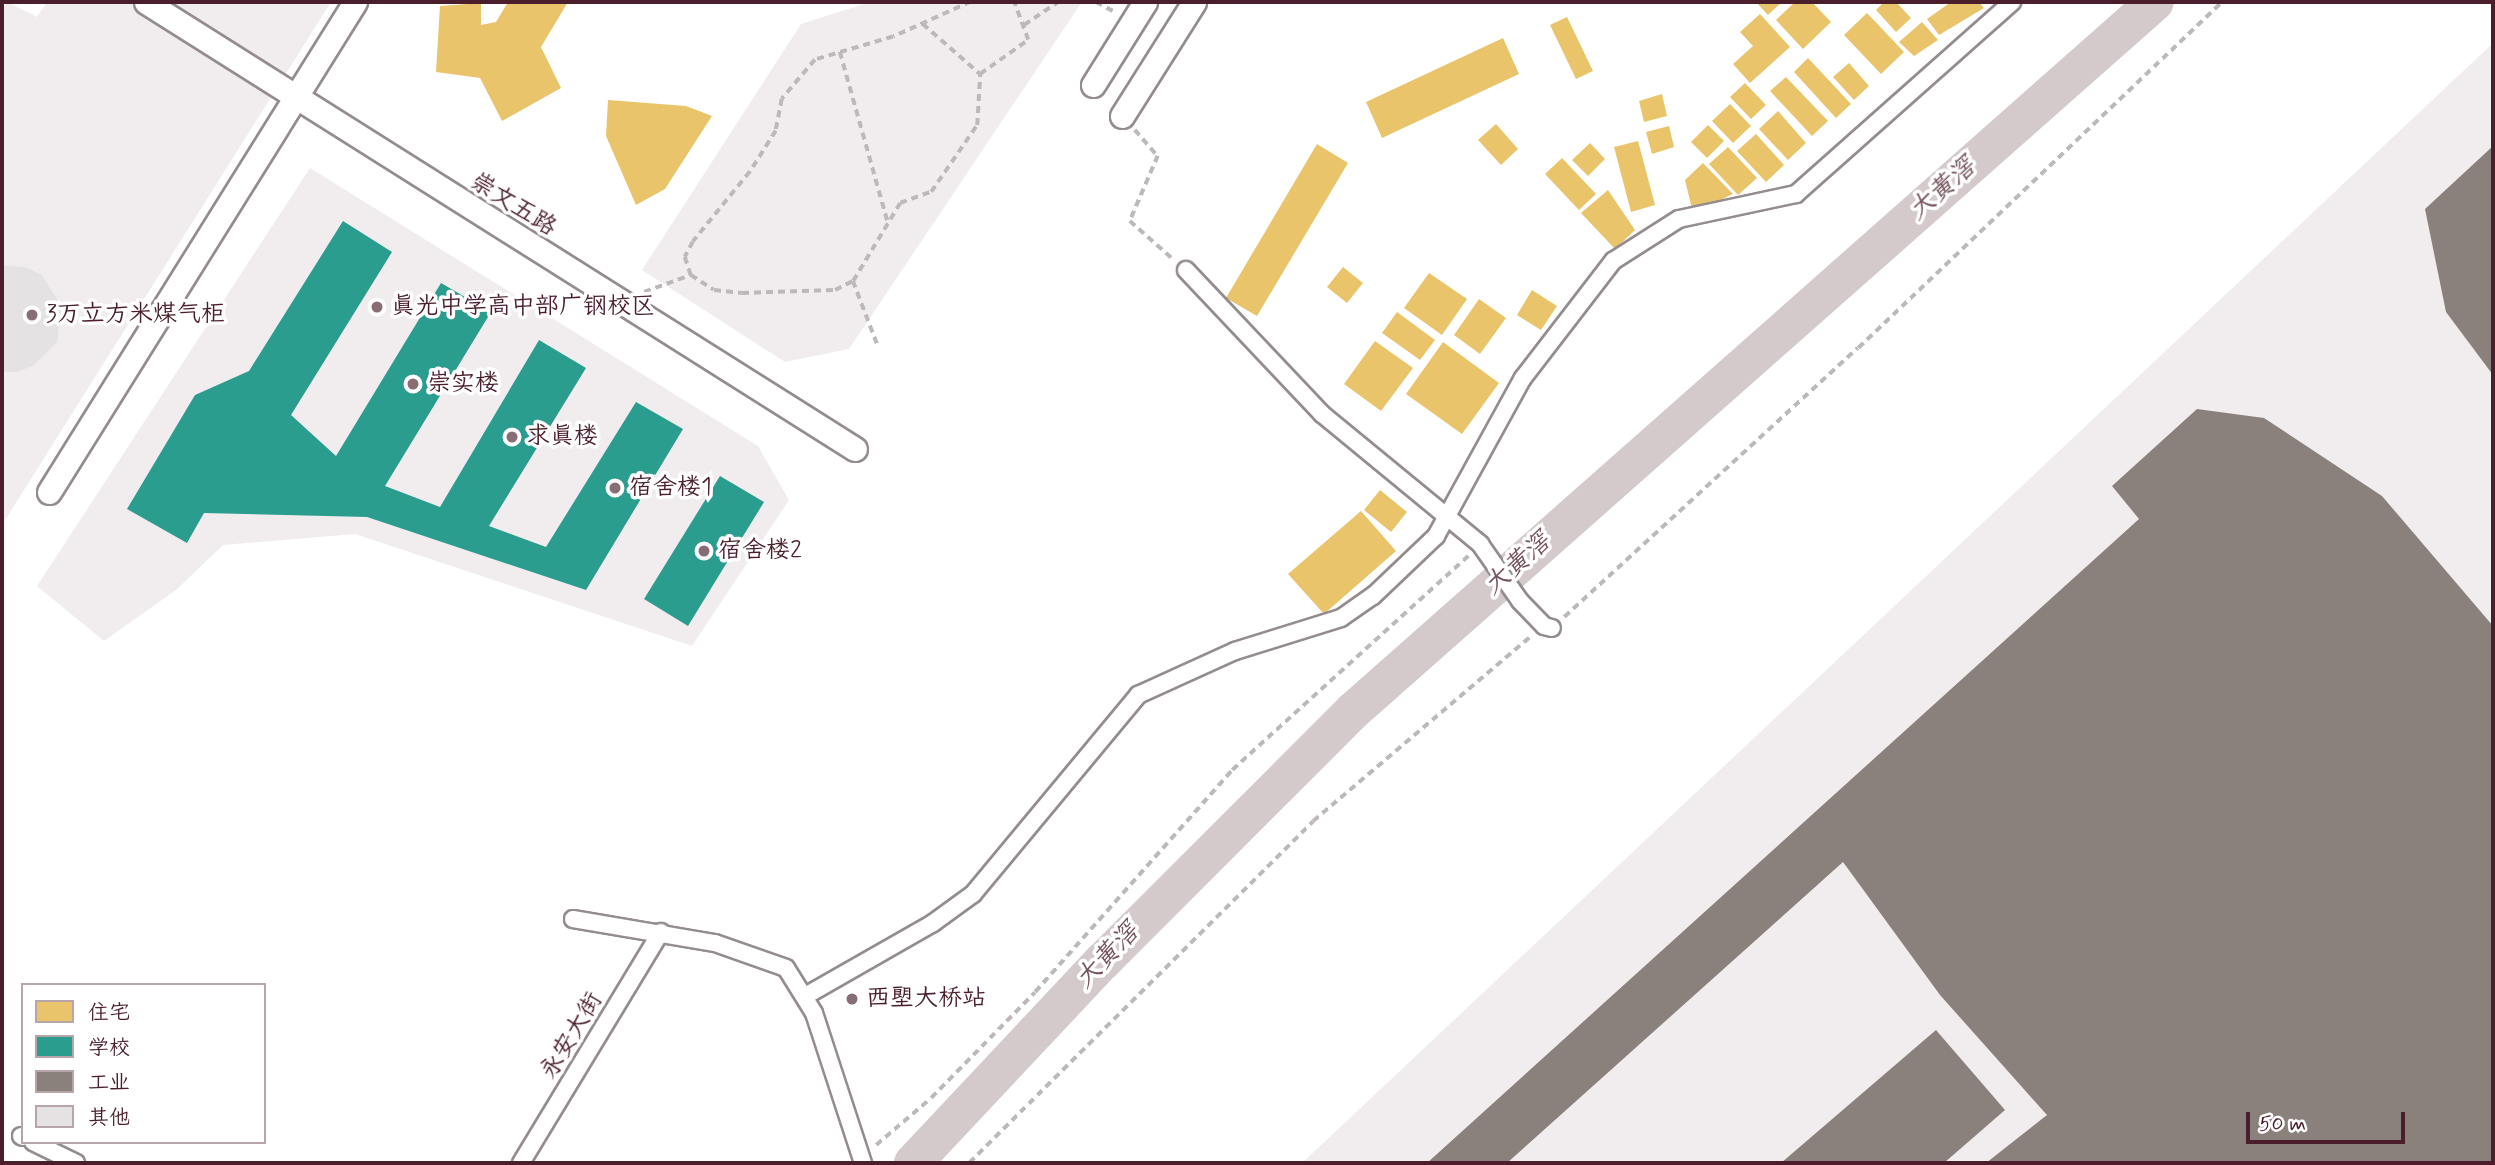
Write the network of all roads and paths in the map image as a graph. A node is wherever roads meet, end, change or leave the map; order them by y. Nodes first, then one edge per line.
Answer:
1 (146, 2) edge
2 (355, 2) edge
3 (971, 2) edge
4 (1014, 2) edge
5 (1058, 2) edge
6 (1145, 2) edge
7 (1194, 2) edge
8 (2012, 2) edge
9 (2221, 2) edge
10 (922, 24) junction
11 (1024, 24) junction
12 (840, 52) junction
13 (980, 74) junction
14 (1093, 85) dead end
15 (295, 100) junction
16 (1122, 116) joint
17 (888, 223) junction
18 (1186, 271) joint
19 (691, 275) junction
20 (853, 281) junction
21 (644, 292) dead end
22 (878, 346) dead end
23 (855, 449) dead end
24 (49, 492) dead end
25 (1449, 518) junction
26 (1480, 544) junction
27 (1548, 627) junction
28 (573, 919) dead end
29 (662, 932) junction
30 (807, 995) junction
31 (38, 1144) edge
32 (864, 1159) edge
33 (76, 1163) edge
34 (521, 1163) edge
35 (969, 1163) edge

1 - 15 street, 崇文五路
2 - 15 street
3 - 10 path
4 - 11 path
5 - 11 path
6 - 14 street
7 - 16 street
8 - 25 street
9 - 27 path
10 - 12 path
10 - 13 path
11 - 13 path
12 - 17 path
12 - 19 path
13 - 17 path
15 - 23 street, 崇文五路
15 - 24 street
16 - 18 path
17 - 20 path
18 - 25 street
19 - 20 path
19 - 21 path
20 - 22 path
25 - 26 street
25 - 30 street
26 - 27 street
26 - 32 path
27 - 35 path
28 - 29 street
29 - 30 street
29 - 34 street, 永安大街
30 - 32 street
31 - 33 street

